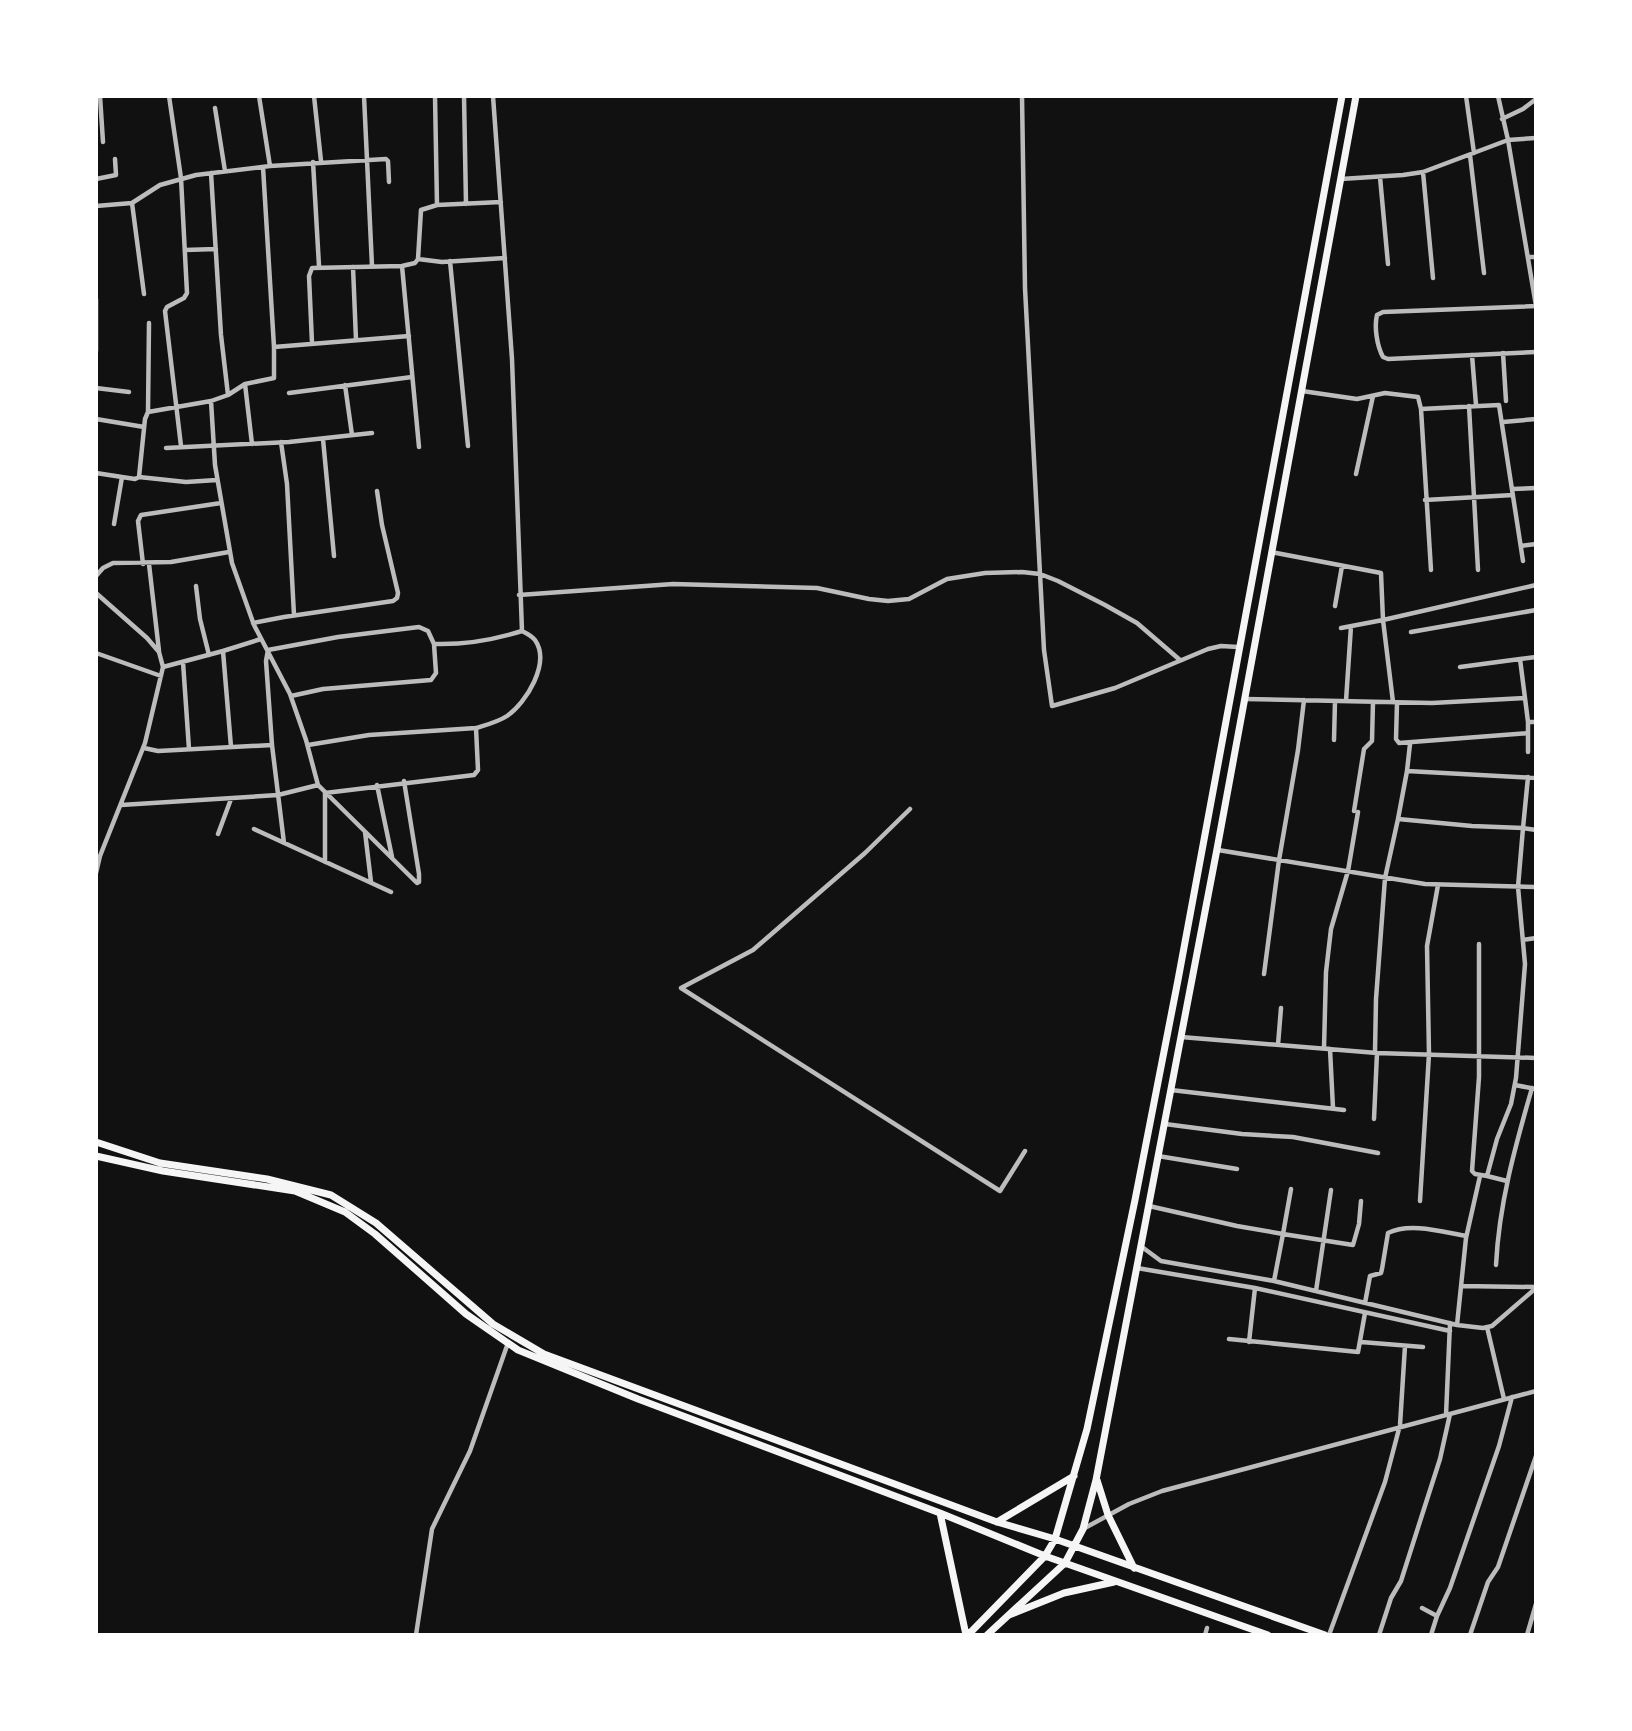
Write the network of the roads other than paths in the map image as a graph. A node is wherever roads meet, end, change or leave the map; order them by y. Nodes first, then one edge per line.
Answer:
1 (100, 96) edge
2 (169, 96) edge
3 (259, 96) edge
4 (314, 96) edge
5 (364, 96) edge
6 (435, 96) edge
7 (464, 96) edge
8 (493, 96) edge
9 (1022, 96) edge
10 (1342, 96) edge
11 (1356, 96) edge
12 (1465, 96) edge
13 (1498, 96) edge
14 (1536, 99) edge
15 (215, 108) dead end
16 (1502, 119) junction
17 (1536, 138) edge
18 (1508, 140) junction
19 (103, 142) dead end
20 (1472, 154) junction
21 (115, 159) dead end
22 (369, 159) junction
23 (313, 162) junction
24 (321, 162) junction
25 (270, 166) junction
26 (262, 167) junction
27 (225, 171) junction
28 (1423, 172) junction
29 (211, 173) junction
30 (1380, 177) junction
31 (181, 178) junction
32 (96, 179) edge
33 (1341, 179) junction
34 (389, 182) dead end
35 (501, 202) junction
36 (132, 203) junction
37 (466, 204) junction
38 (437, 205) junction
39 (96, 206) edge
40 (216, 249) junction
41 (185, 250) junction
42 (1528, 257) junction
43 (1536, 257) edge
44 (505, 258) junction
45 (418, 259) junction
46 (450, 261) junction
47 (1388, 264) dead end
48 (372, 266) junction
49 (402, 266) junction
50 (319, 267) junction
51 (354, 267) junction
52 (1484, 273) dead end
53 (1433, 278) dead end
54 (144, 294) dead end
55 (96, 299) edge
56 (1536, 306) edge
57 (149, 323) dead end
58 (408, 336) junction
59 (356, 341) junction
60 (312, 343) junction
61 (274, 347) junction
62 (96, 351) edge
63 (1536, 352) edge
64 (1503, 354) junction
65 (1472, 355) junction
66 (412, 377) junction
67 (245, 384) junction
68 (345, 385) junction
69 (96, 387) edge
70 (1302, 391) junction
71 (129, 392) dead end
72 (289, 393) dead end
73 (228, 395) junction
74 (1373, 395) junction
75 (211, 401) junction
76 (1506, 401) dead end
77 (1469, 405) junction
78 (1476, 405) junction
79 (176, 407) junction
80 (1421, 409) junction
81 (148, 412) junction
82 (96, 419) edge
83 (1536, 419) edge
84 (1503, 422) junction
85 (144, 427) junction
86 (372, 433) dead end
87 (352, 435) junction
88 (323, 439) junction
89 (281, 442) junction
90 (252, 444) junction
91 (214, 445) junction
92 (181, 446) junction
93 (468, 446) dead end
94 (419, 447) dead end
95 (166, 448) dead end
96 (96, 473) edge
97 (1356, 474) dead end
98 (122, 477) junction
99 (139, 477) junction
100 (217, 480) junction
101 (1536, 488) edge
102 (377, 491) dead end
103 (1512, 492) junction
104 (1473, 497) junction
105 (1425, 500) junction
106 (221, 503) junction
107 (114, 524) dead end
108 (1536, 544) edge
109 (1521, 546) junction
110 (229, 552) junction
111 (1271, 552) junction
112 (334, 556) dead end
113 (1523, 561) dead end
114 (146, 564) junction
115 (1342, 566) junction
116 (1431, 570) dead end
117 (1478, 570) dead end
118 (1040, 574) junction
119 (96, 576) edge
120 (1536, 584) edge
121 (196, 586) dead end
122 (96, 593) edge
123 (519, 595) junction
124 (1335, 606) dead end
125 (1536, 610) edge
126 (294, 615) junction
127 (1383, 620) junction
128 (253, 623) junction
129 (1351, 626) junction
130 (1340, 628) dead end
131 (522, 631) junction
132 (1411, 632) dead end
133 (261, 639) junction
134 (434, 645) junction
135 (1238, 647) junction
136 (268, 650) junction
137 (223, 651) junction
138 (159, 652) junction
139 (96, 653) edge
140 (209, 655) junction
141 (1536, 657) edge
142 (1520, 659) junction
143 (1180, 660) junction
144 (183, 662) junction
145 (163, 667) junction
146 (1460, 667) dead end
147 (161, 676) junction
148 (291, 696) junction
149 (1525, 698) junction
150 (1245, 699) junction
151 (1304, 701) junction
152 (1335, 701) junction
153 (1346, 701) junction
154 (1373, 702) junction
155 (1395, 703) junction
156 (1528, 722) junction
157 (1536, 722) edge
158 (476, 728) junction
159 (1528, 733) junction
160 (1334, 740) dead end
161 (1410, 744) junction
162 (272, 745) junction
163 (308, 746) junction
164 (231, 747) junction
165 (144, 748) junction
166 (189, 749) junction
167 (1528, 752) dead end
168 (1407, 771) junction
169 (1528, 777) junction
170 (1536, 778) edge
171 (404, 781) junction
172 (318, 785) junction
173 (377, 785) junction
174 (325, 793) junction
175 (278, 795) junction
176 (231, 799) junction
177 (121, 805) junction
178 (910, 808) dead end
179 (1398, 819) junction
180 (1523, 828) junction
181 (254, 829) dead end
182 (1536, 830) edge
183 (365, 831) junction
184 (218, 834) dead end
185 (284, 843) junction
186 (1217, 849) junction
187 (392, 859) junction
188 (1279, 860) junction
189 (326, 862) junction
190 (1348, 871) junction
191 (96, 873) edge
192 (1385, 878) junction
193 (371, 883) junction
194 (1438, 885) junction
195 (1518, 887) junction
196 (1536, 887) edge
197 (391, 892) dead end
198 (1536, 938) edge
199 (1524, 940) junction
200 (1479, 944) dead end
201 (1264, 974) dead end
202 (1281, 1008) dead end
203 (1181, 1037) junction
204 (1278, 1045) junction
205 (1324, 1048) junction
206 (1376, 1053) junction
207 (1429, 1054) junction
208 (1480, 1055) junction
209 (1518, 1056) junction
210 (1536, 1058) edge
211 (1515, 1085) junction
212 (1534, 1088) edge
213 (1171, 1090) junction
214 (1333, 1108) junction
215 (1344, 1110) dead end
216 (1374, 1119) dead end
217 (1165, 1124) junction
218 (97, 1144) edge
219 (1025, 1151) dead end
220 (1378, 1153) dead end
221 (96, 1156) edge
222 (1158, 1156) junction
223 (1237, 1169) dead end
224 (1480, 1176) junction
225 (1487, 1176) junction
226 (1507, 1181) junction
227 (1291, 1189) dead end
228 (1331, 1190) dead end
229 (1361, 1200) dead end
230 (1420, 1201) dead end
231 (1149, 1206) junction
232 (1283, 1234) junction
233 (1466, 1236) junction
234 (1324, 1239) junction
235 (1141, 1247) junction
236 (1496, 1265) dead end
237 (1137, 1268) junction
238 (1274, 1282) junction
239 (1461, 1286) junction
240 (1536, 1287) edge
241 (1255, 1288) junction
242 (1316, 1291) junction
243 (1366, 1303) junction
244 (1375, 1306) junction
245 (1365, 1313) junction
246 (1374, 1315) junction
247 (1454, 1324) junction
248 (1487, 1327) junction
249 (1450, 1331) junction
250 (1229, 1339) dead end
251 (1249, 1342) junction
252 (1361, 1342) junction
253 (508, 1343) junction
254 (1405, 1346) junction
255 (1423, 1348) dead end
256 (1536, 1391) edge
257 (1512, 1397) junction
258 (1504, 1399) junction
259 (1448, 1414) junction
260 (1400, 1425) junction
261 (1536, 1456) edge
262 (1074, 1476) junction
263 (1096, 1480) junction
264 (940, 1513) junction
265 (1108, 1515) junction
266 (997, 1522) junction
267 (1083, 1529) junction
268 (1055, 1539) junction
269 (1075, 1547) junction
270 (1045, 1556) junction
271 (1065, 1563) junction
272 (1134, 1567) junction
273 (1114, 1581) junction
274 (1536, 1604) edge
275 (1422, 1608) dead end
276 (1006, 1616) junction
277 (1437, 1616) junction
278 (1207, 1628) dead end
279 (1255, 1632) edge
280 (415, 1635) edge
281 (967, 1635) edge
282 (987, 1635) edge
283 (1205, 1635) edge
284 (1268, 1635) edge
285 (1327, 1635) edge
286 (1379, 1635) edge
287 (1431, 1635) edge
288 (1470, 1635) edge
289 (1527, 1635) edge

1 - 19 street
2 - 31 street
3 - 25 street
4 - 24 street
5 - 22 street
6 - 38 street
7 - 37 street
8 - 35 street
9 - 118 street
10 - 135 main road
11 - 33 main road
12 - 20 street
13 - 16 street
14 - 16 street
15 - 27 street
16 - 18 street
17 - 18 street
18 - 20 street
18 - 42 street
20 - 28 street
20 - 52 street
21 - 32 street
22 - 24 street
22 - 34 street
22 - 48 street
23 - 24 street
23 - 25 street
23 - 50 street
25 - 26 street
26 - 27 street
26 - 61 street
27 - 29 street
28 - 30 street
28 - 53 street
29 - 31 street
29 - 40 street
30 - 33 street
30 - 47 street
31 - 36 street
31 - 41 street
33 - 70 main road
35 - 37 street
35 - 44 street
36 - 39 street
36 - 54 street
37 - 38 street
38 - 45 street
40 - 41 street
40 - 73 street
41 - 79 street
42 - 43 street
42 - 56 street
44 - 46 street
44 - 123 street
45 - 46 street
45 - 49 street
46 - 93 street
48 - 49 street
48 - 51 street
49 - 58 street
50 - 51 street
50 - 60 street
51 - 59 street
55 - 62 street
56 - 65 street
57 - 81 street
58 - 59 street
58 - 66 street
59 - 60 street
60 - 61 street
61 - 67 street
63 - 64 street
64 - 65 street
64 - 76 street
65 - 78 street
66 - 68 street
66 - 94 street
67 - 73 street
67 - 90 street
68 - 72 street
68 - 87 street
69 - 71 street
70 - 74 street
70 - 111 main road
73 - 75 street
74 - 80 street
74 - 97 street
75 - 79 street
75 - 91 street
77 - 78 street
77 - 80 street
77 - 104 street
78 - 84 street
79 - 81 street
79 - 92 street
80 - 105 street
81 - 85 street
82 - 85 street
83 - 84 street
84 - 103 street
85 - 99 street
86 - 87 street
87 - 88 street
88 - 89 street
88 - 112 street
89 - 90 street
89 - 126 street
90 - 91 street
91 - 92 street
91 - 100 street
92 - 95 street
96 - 98 street
98 - 99 street
98 - 107 street
99 - 100 street
100 - 106 street
101 - 103 street
102 - 126 street
103 - 104 street
103 - 109 street
104 - 105 street
104 - 117 street
105 - 116 street
106 - 110 street
106 - 114 street
108 - 109 street
109 - 113 street
110 - 114 street
110 - 128 street
111 - 115 street
111 - 150 main road
114 - 119 street
114 - 138 street
115 - 124 street
115 - 127 street
118 - 123 street
118 - 143 street
118 - 143 street
120 - 127 street
121 - 140 street
122 - 138 street
123 - 131 street
125 - 132 street
126 - 128 street
127 - 129 street
127 - 155 street
128 - 133 street
129 - 130 street
129 - 153 street
131 - 134 street
131 - 158 street
133 - 136 street
133 - 137 street
134 - 136 street
134 - 148 street
135 - 143 street
135 - 262 main road
136 - 148 street
136 - 162 street
137 - 140 street
137 - 164 street
138 - 145 street
139 - 147 street
140 - 144 street
141 - 142 street
142 - 146 street
142 - 149 street
144 - 145 street
144 - 166 street
145 - 147 street
147 - 165 street
148 - 163 street
149 - 155 street
149 - 156 street
150 - 151 street
150 - 186 main road
151 - 152 street
151 - 188 street
152 - 153 street
152 - 160 street
153 - 154 street
154 - 155 street
154 - 190 street
155 - 161 street
156 - 157 street
156 - 159 street
158 - 163 street
158 - 171 street
159 - 161 street
159 - 167 street
161 - 168 street
162 - 164 street
162 - 175 street
163 - 172 street
164 - 166 street
165 - 166 street
165 - 177 street
168 - 169 street
168 - 179 street
169 - 170 street
169 - 180 street
171 - 173 street
171 - 187 street
172 - 174 street
172 - 175 street
173 - 174 street
173 - 187 street
174 - 183 street
174 - 189 street
175 - 176 street
175 - 185 street
176 - 177 street
176 - 184 street
177 - 191 street
178 - 219 street
179 - 180 street
179 - 192 street
180 - 182 street
180 - 195 street
181 - 185 street
183 - 187 street
183 - 193 street
185 - 189 street
186 - 188 street
186 - 203 main road
188 - 190 street
188 - 201 street
189 - 193 street
190 - 192 street
190 - 205 street
192 - 194 street
192 - 206 street
193 - 197 street
194 - 195 street
194 - 207 street
195 - 196 street
195 - 199 street
198 - 199 street
199 - 209 street
200 - 208 street
202 - 204 street
203 - 204 street
203 - 213 main road
204 - 205 street
205 - 206 street
205 - 214 street
206 - 207 street
206 - 216 street
207 - 208 street
207 - 230 street
208 - 209 street
208 - 224 street
209 - 210 street
209 - 211 street
211 - 212 street
211 - 225 street
212 - 226 street
213 - 214 street
213 - 217 main road
214 - 215 street
217 - 220 street
217 - 222 main road
218 - 266 main road
221 - 253 main road
222 - 223 street
222 - 231 main road
224 - 225 street
224 - 233 street
225 - 226 street
226 - 236 street
227 - 232 street
228 - 234 street
229 - 234 street
231 - 232 street
231 - 235 main road
232 - 234 street
232 - 238 street
233 - 239 street
233 - 243 street
234 - 242 street
235 - 237 main road
235 - 238 street
237 - 241 street
237 - 263 main road
238 - 242 street
239 - 240 street
239 - 247 street
240 - 248 street
241 - 245 street
241 - 251 street
242 - 243 street
243 - 244 street
244 - 246 street
244 - 247 street
245 - 246 street
245 - 252 street
246 - 249 street
247 - 248 street
247 - 249 street
248 - 258 street
249 - 259 street
250 - 251 street
251 - 252 street
252 - 254 street
253 - 264 main road
253 - 280 street
254 - 255 street
254 - 260 street
256 - 257 street
257 - 258 street
257 - 277 street
258 - 259 street
259 - 260 street
259 - 286 street
260 - 265 street
260 - 285 street
261 - 288 street
262 - 266 main road
262 - 268 main road
263 - 265 main road
263 - 267 main road
264 - 270 main road
264 - 281 main road
265 - 267 street
265 - 272 main road
266 - 268 main road
267 - 269 main road
268 - 269 main road
268 - 270 main road
269 - 271 main road
269 - 272 main road
270 - 271 main road
270 - 281 main road
271 - 273 main road
271 - 276 main road
272 - 285 main road
273 - 276 main road
273 - 279 main road
274 - 289 street
275 - 277 street
276 - 282 main road
277 - 287 street
278 - 283 street
279 - 284 main road

